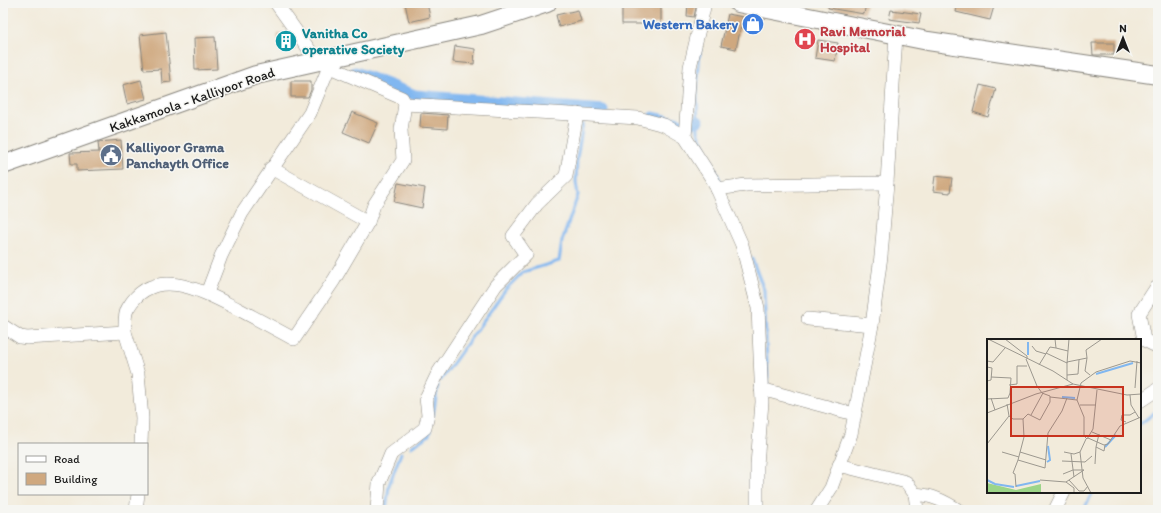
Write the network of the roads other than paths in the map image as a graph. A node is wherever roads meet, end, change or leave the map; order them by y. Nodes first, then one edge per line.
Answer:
1 (276, 3) edge
2 (547, 3) edge
3 (705, 3) edge
4 (738, 3) edge
5 (896, 34) junction
6 (324, 64) junction
7 (1158, 75) edge
8 (405, 104) junction
9 (577, 114) junction
10 (685, 137) junction
11 (3, 165) edge
12 (271, 168) junction
13 (887, 183) junction
14 (722, 189) junction
15 (368, 222) junction
16 (1158, 288) edge
17 (206, 293) junction
18 (808, 319) dead end
19 (872, 325) junction
20 (3, 326) edge
21 (125, 332) junction
22 (1158, 347) edge
23 (762, 389) junction
24 (1158, 389) edge
25 (1141, 400) edge
26 (854, 414) junction
27 (141, 443) edge
28 (839, 465) junction
29 (1064, 493) edge
30 (915, 494) junction
31 (138, 495) edge
32 (136, 510) edge
33 (376, 510) edge
34 (757, 510) edge
35 (817, 510) edge
36 (917, 510) edge
37 (958, 510) edge
38 (1055, 510) edge

1 - 6 street
2 - 6 main road, Kakkamoola - Kalliyoor Road
3 - 10 street
4 - 5 main road
5 - 7 main road
5 - 13 street
6 - 8 street
6 - 11 main road, Kakkamoola - Kalliyoor Road
6 - 12 street
8 - 9 street
8 - 15 street
9 - 10 street
9 - 33 street
10 - 14 street
12 - 15 street
12 - 17 street
13 - 14 street
13 - 19 street
14 - 23 street
15 - 17 street
16 - 22 street
17 - 21 street
18 - 19 street
19 - 26 street
20 - 21 street
21 - 27 street
23 - 26 street
23 - 34 street
24 - 25 street
26 - 28 street
28 - 30 street
28 - 35 street
29 - 38 street
30 - 36 street
30 - 37 street
31 - 32 street

